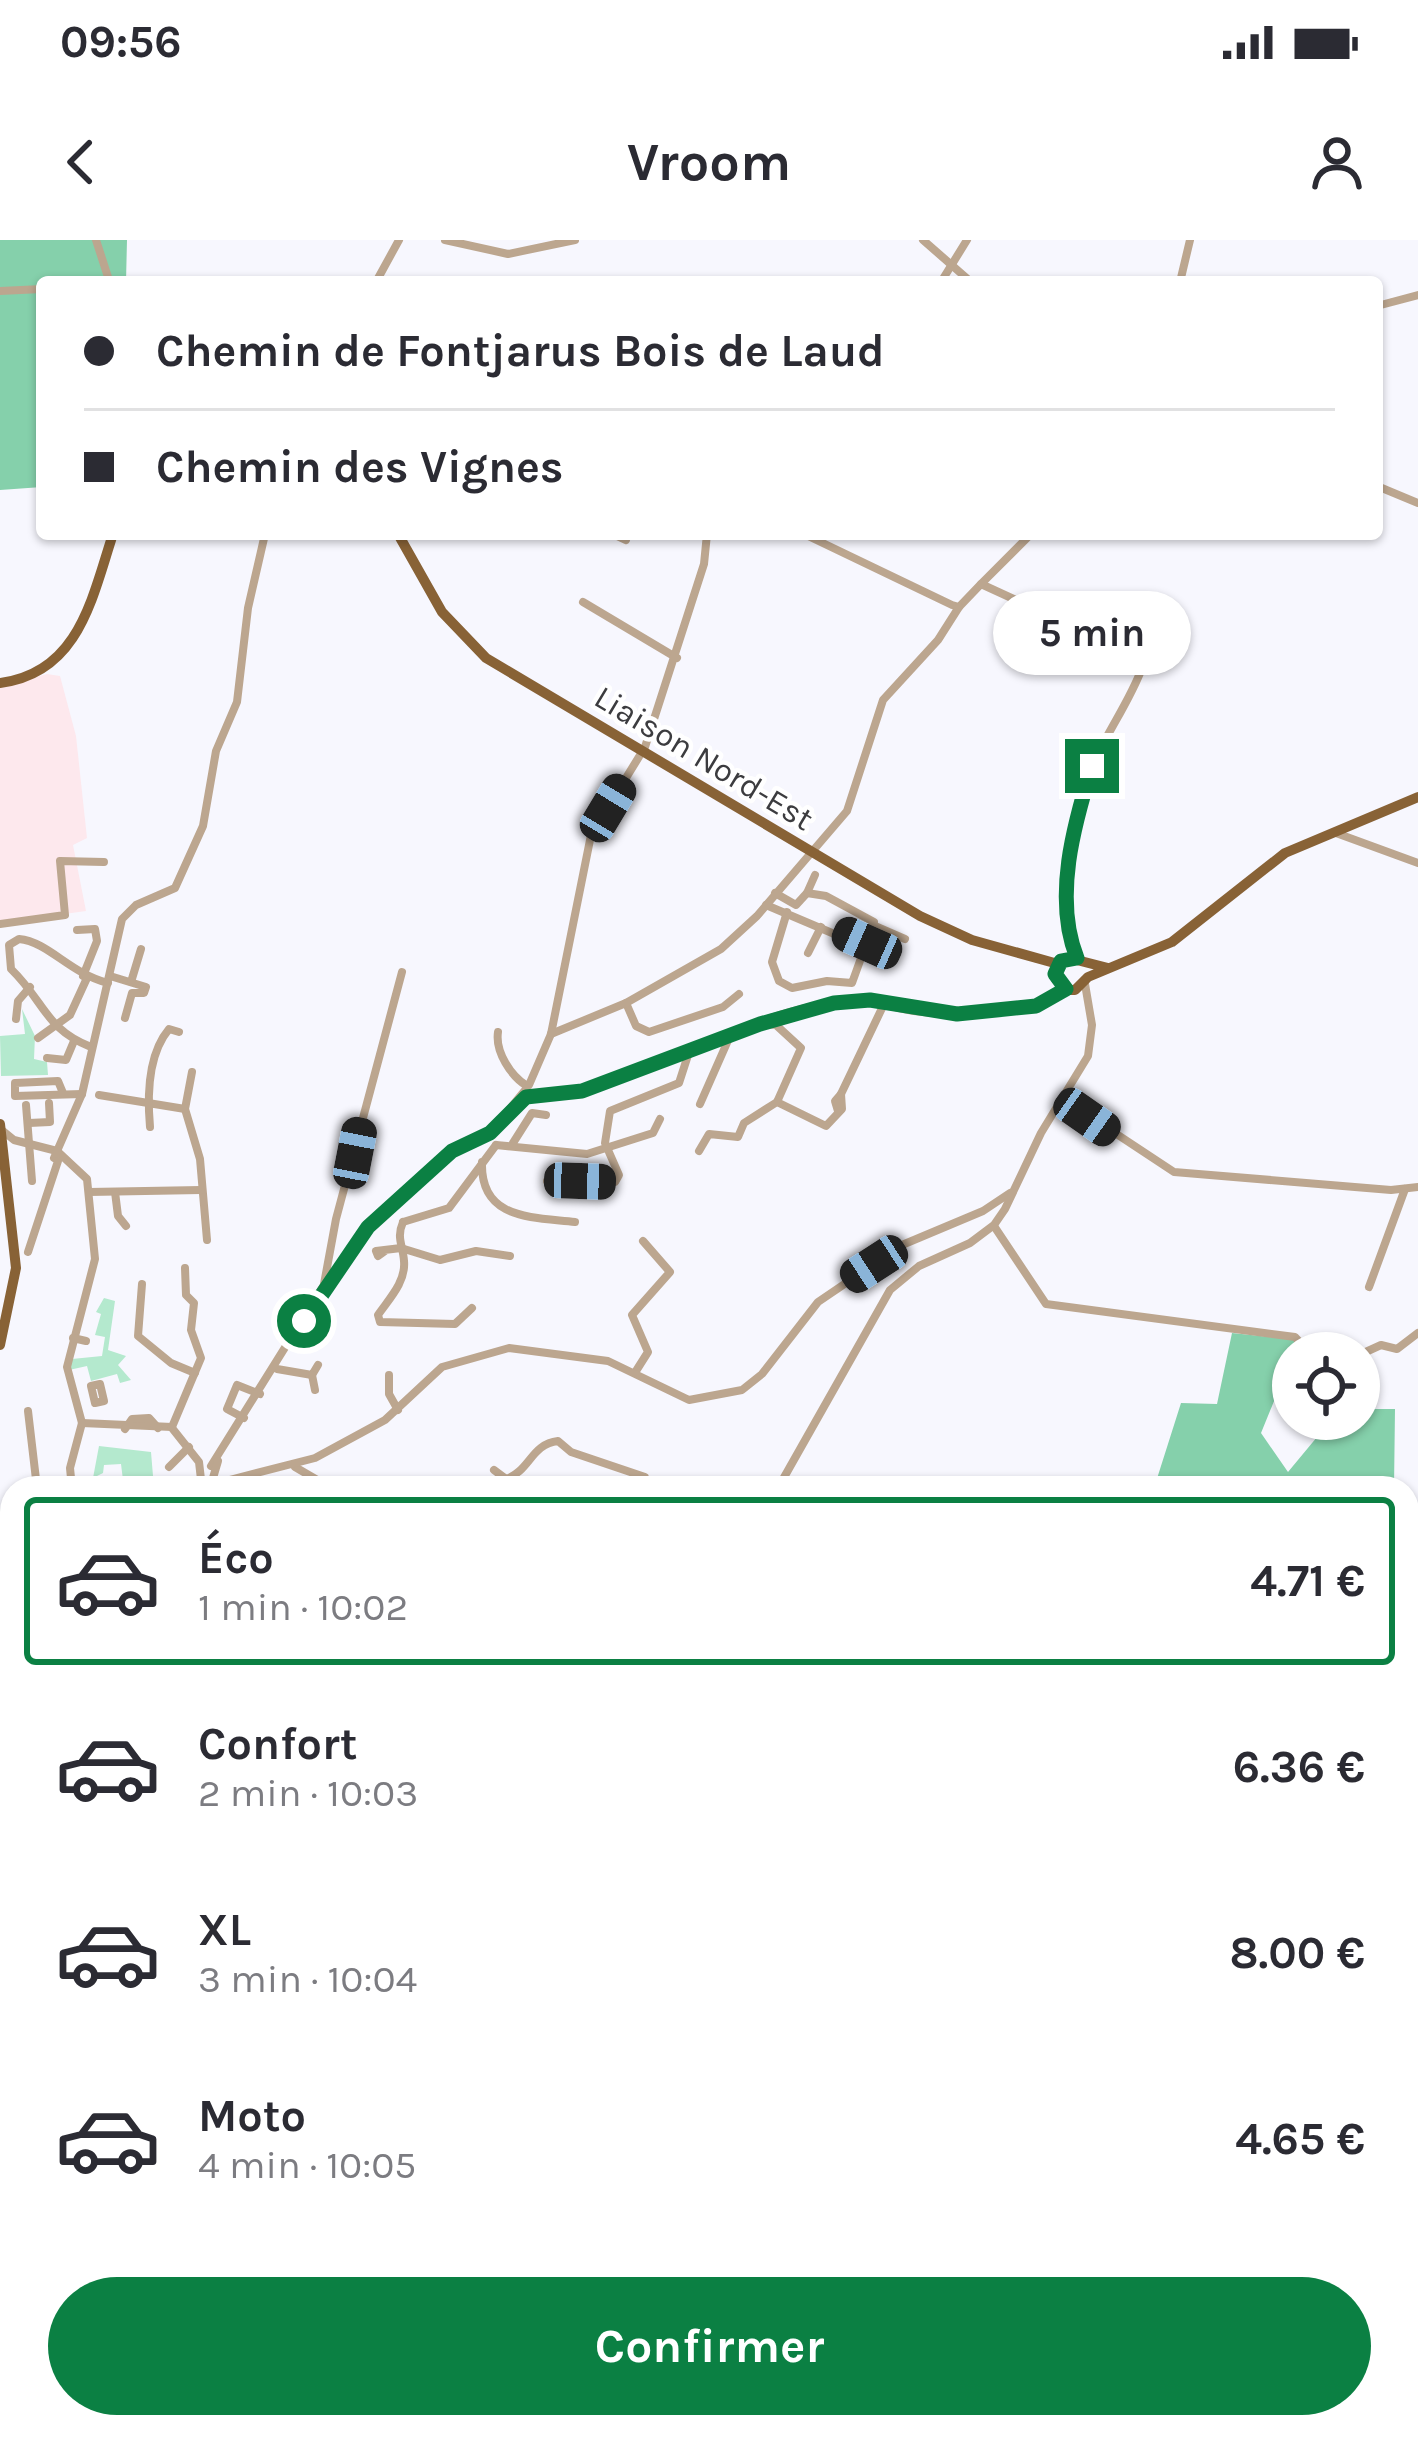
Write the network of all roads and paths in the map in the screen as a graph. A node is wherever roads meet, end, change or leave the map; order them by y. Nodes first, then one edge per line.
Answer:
1 (96, 240) edge
2 (399, 240) edge
3 (446, 240) edge
4 (575, 240) edge
5 (923, 240) edge
6 (967, 240) edge
7 (1190, 240) edge
8 (954, 268) junction
9 (108, 276) edge
10 (379, 276) edge
11 (947, 276) edge
12 (964, 276) edge
13 (1181, 276) edge
14 (36, 289) edge
15 (0, 290) edge
16 (1418, 295) edge
17 (1383, 304) edge
18 (1383, 488) edge
19 (1418, 502) edge
20 (111, 540) edge
21 (265, 540) edge
22 (402, 540) edge
23 (706, 540) edge
24 (817, 540) edge
25 (1025, 540) edge
26 (981, 584) junction
27 (583, 602) dead end
28 (959, 607) junction
29 (677, 658) junction
30 (0, 683) edge
31 (642, 752) junction
32 (1418, 797) edge
33 (1358, 823) junction
34 (1334, 832) junction
35 (1356, 839) junction
36 (1366, 845) junction
37 (808, 852) junction
38 (104, 862) dead end
39 (1418, 863) edge
40 (815, 875) dead end
41 (775, 893) junction
42 (807, 893) junction
43 (766, 905) junction
44 (796, 905) junction
45 (787, 912) junction
46 (0, 924) edge
47 (875, 926) junction
48 (821, 927) junction
49 (77, 930) dead end
50 (904, 939) dead end
51 (866, 945) junction
52 (141, 949) dead end
53 (808, 953) dead end
54 (402, 972) dead end
55 (1071, 974) junction
56 (85, 977) junction
57 (109, 979) junction
58 (133, 986) junction
59 (30, 987) junction
60 (739, 994) dead end
61 (626, 1003) junction
62 (884, 1004) junction
63 (125, 1018) dead end
64 (16, 1019) dead end
65 (760, 1024) junction
66 (56, 1028) junction
67 (179, 1032) dead end
68 (499, 1033) dead end
69 (551, 1034) junction
70 (730, 1036) junction
71 (38, 1038) dead end
72 (74, 1040) junction
73 (91, 1047) junction
74 (690, 1049) junction
75 (47, 1058) dead end
76 (192, 1072) dead end
77 (533, 1089) junction
78 (63, 1093) junction
79 (82, 1094) junction
80 (99, 1095) dead end
81 (1061, 1099) junction
82 (777, 1102) junction
83 (50, 1103) dead end
84 (148, 1103) junction
85 (700, 1104) dead end
86 (26, 1105) dead end
87 (185, 1109) junction
88 (546, 1115) dead end
89 (660, 1119) dead end
90 (29, 1123) junction
91 (0, 1125) edge
92 (150, 1127) dead end
93 (485, 1135) junction
94 (513, 1143) junction
95 (7, 1144) edge
96 (32, 1145) junction
97 (493, 1147) junction
98 (607, 1149) junction
99 (699, 1151) dead end
100 (61, 1161) junction
101 (482, 1162) junction
102 (32, 1181) dead end
103 (547, 1181) dead end
104 (1418, 1187) edge
105 (1405, 1189) junction
106 (202, 1190) junction
107 (89, 1192) junction
108 (115, 1192) junction
109 (1010, 1193) junction
110 (394, 1208) junction
111 (403, 1222) junction
112 (575, 1222) dead end
113 (126, 1226) dead end
114 (994, 1226) junction
115 (207, 1240) dead end
116 (644, 1241) dead end
117 (401, 1248) junction
118 (385, 1251) dead end
119 (28, 1252) dead end
120 (418, 1256) junction
121 (510, 1256) dead end
122 (405, 1264) junction
123 (185, 1268) dead end
124 (142, 1284) dead end
125 (324, 1285) junction
126 (1369, 1287) dead end
127 (472, 1307) dead end
128 (4, 1309) edge
129 (1418, 1333) edge
130 (1272, 1334) edge
131 (73, 1338) junction
132 (86, 1341) dead end
133 (0, 1345) edge
134 (1380, 1346) edge
135 (318, 1365) dead end
136 (277, 1369) junction
137 (636, 1371) junction
138 (196, 1373) junction
139 (312, 1375) junction
140 (389, 1375) dead end
141 (91, 1386) dead end
142 (72, 1390) junction
143 (315, 1390) dead end
144 (260, 1394) junction
145 (398, 1410) junction
146 (28, 1411) dead end
147 (244, 1418) junction
148 (82, 1423) junction
149 (172, 1427) junction
150 (189, 1447) junction
151 (169, 1467) dead end
152 (301, 1468) junction
153 (209, 1475) edge
154 (36, 1476) edge
155 (72, 1476) edge
156 (252, 1476) edge
157 (313, 1476) edge
158 (510, 1476) edge
159 (642, 1476) edge
160 (785, 1476) edge

1 - 9 street
2 - 10 street
3 - 4 street
5 - 8 street
6 - 8 street
7 - 13 street
8 - 11 street
8 - 12 street
14 - 15 street
16 - 17 street
18 - 19 street
20 - 30 main road
21 - 57 street
22 - 31 main road, Liaison Nord-Est
23 - 29 street
24 - 28 street
25 - 26 street
26 - 28 street
26 - 55 street
27 - 29 street
28 - 37 street
29 - 31 street
31 - 37 main road, Liaison Nord-Est
31 - 69 street
32 - 33 main road
33 - 34 main road
33 - 35 street
33 - 36 street
34 - 35 street
34 - 55 main road, Liaison Nord-Est
35 - 36 street
36 - 39 street
37 - 41 street
37 - 55 main road, Liaison Nord-Est
38 - 46 street
40 - 42 street
41 - 43 street
41 - 44 street
42 - 44 street
42 - 47 street
43 - 45 street
43 - 61 street
44 - 51 street
45 - 48 street
45 - 51 street
47 - 50 street
47 - 51 street
48 - 51 street
48 - 53 street
49 - 56 street
52 - 58 street
54 - 125 street
55 - 62 street
55 - 81 street
56 - 57 street
56 - 59 street
56 - 66 street
57 - 58 street
57 - 73 street
58 - 63 street
59 - 64 street
59 - 66 street
60 - 61 street
61 - 69 street
62 - 65 street
62 - 82 street
65 - 70 street
65 - 82 street
66 - 71 street
66 - 72 street
67 - 84 street
68 - 77 street
69 - 77 street
70 - 74 street
70 - 85 street
72 - 73 street
72 - 75 street
73 - 79 street
74 - 77 street
74 - 98 street
76 - 87 street
77 - 93 street
78 - 78 street
78 - 79 street
79 - 100 street
80 - 84 street
81 - 105 street
81 - 109 street
82 - 99 street
83 - 90 street
84 - 87 street
84 - 92 street
86 - 90 street
87 - 106 street
88 - 94 street
89 - 98 street
90 - 96 street
91 - 95 main road
93 - 97 street
93 - 110 street
94 - 97 street
94 - 98 street
95 - 96 street
95 - 128 main road
96 - 100 street
96 - 102 street
97 - 101 street
98 - 103 street
100 - 107 street
100 - 119 street
101 - 111 street
101 - 112 street
104 - 105 street
105 - 126 street
106 - 108 street
106 - 115 street
107 - 108 street
107 - 131 street
108 - 113 street
109 - 114 street
109 - 137 street
110 - 111 street
110 - 125 street
111 - 117 street
114 - 130 street
114 - 160 street
116 - 137 street
117 - 118 street
117 - 120 street
117 - 122 street
120 - 121 street
120 - 122 street
122 - 127 street
123 - 138 street
124 - 138 street
125 - 136 street
128 - 133 main road
129 - 134 street
131 - 132 street
131 - 142 street
135 - 139 street
136 - 139 street
136 - 144 street
137 - 145 street
138 - 149 street
139 - 143 street
140 - 145 street
141 - 142 street
142 - 148 street
144 - 147 street
144 - 147 street
145 - 152 street
146 - 154 street
147 - 153 street
148 - 149 street
148 - 155 street
149 - 150 street
149 - 153 street
150 - 151 street
150 - 153 street
152 - 156 street
152 - 157 street
158 - 159 street

